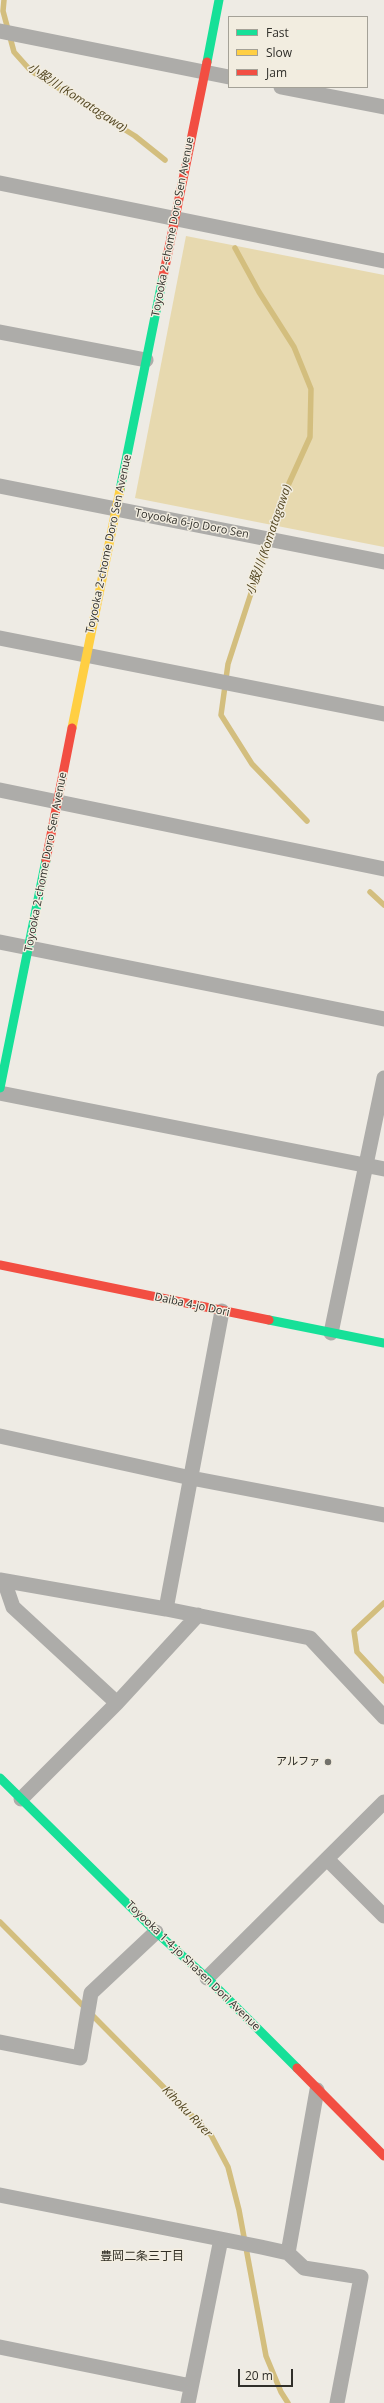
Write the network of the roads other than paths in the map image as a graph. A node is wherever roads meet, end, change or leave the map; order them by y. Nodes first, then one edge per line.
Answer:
1 (219, 0) edge
2 (0, 32) edge
3 (205, 72) junction
4 (228, 77) edge
5 (286, 88) edge
6 (384, 107) edge
7 (0, 183) edge
8 (174, 218) junction
9 (384, 261) edge
10 (0, 332) edge
11 (146, 360) junction
12 (0, 486) edge
13 (117, 509) junction
14 (384, 562) edge
15 (0, 638) edge
16 (86, 656) junction
17 (384, 714) edge
18 (0, 790) edge
19 (57, 801) junction
20 (384, 869) edge
21 (0, 942) edge
22 (29, 948) junction
23 (384, 1019) edge
24 (384, 1078) edge
25 (0, 1088) edge
26 (0, 1093) edge
27 (366, 1166) junction
28 (384, 1169) edge
29 (0, 1265) edge
30 (222, 1311) junction
31 (331, 1332) junction
32 (384, 1343) edge
33 (0, 1436) edge
34 (190, 1478) junction
35 (384, 1515) edge
36 (2, 1580) edge
37 (166, 1609) junction
38 (198, 1615) junction
39 (117, 1703) junction
40 (384, 1717) edge
41 (0, 1778) edge
42 (21, 1799) junction
43 (384, 1802) edge
44 (327, 1859) junction
45 (384, 1916) edge
46 (156, 1932) junction
47 (207, 1978) junction
48 (0, 2042) edge
49 (317, 2090) junction
50 (384, 2156) edge
51 (0, 2195) edge
52 (226, 2240) junction
53 (288, 2253) junction
54 (0, 2348) edge
55 (191, 2386) junction
56 (188, 2403) edge
57 (337, 2403) edge

1 - 3 street, Toyooka 2-chome Doro Sen Avenue
2 - 3 street
3 - 4 street
3 - 8 street, Toyooka 2-chome Doro Sen Avenue
5 - 6 street
7 - 8 street
8 - 9 street
8 - 11 street, Toyooka 2-chome Doro Sen Avenue
10 - 11 street
11 - 13 street, Toyooka 2-chome Doro Sen Avenue
12 - 13 street, Toyooka 6-jo Doro Sen
13 - 14 street, Toyooka 6-jo Doro Sen
13 - 16 street, Toyooka 2-chome Doro Sen Avenue
15 - 16 street
16 - 17 street
16 - 19 street, Toyooka 2-chome Doro Sen Avenue
18 - 19 street
19 - 20 street
19 - 22 street, Toyooka 2-chome Doro Sen Avenue
21 - 22 street
22 - 23 street
22 - 25 street, Toyooka 2-chome Doro Sen Avenue
24 - 27 street
26 - 27 street
27 - 28 street
27 - 31 street
29 - 30 street, Daiba 4-jo Dori
30 - 31 street, Daiba 4-jo Dori
30 - 34 street
31 - 32 street, Daiba 4-jo Dori
33 - 34 street
34 - 35 street
34 - 37 street
36 - 37 street
36 - 39 street
37 - 38 street
38 - 39 street
38 - 40 street
39 - 42 street
41 - 42 street, Toyooka 1-4-jo Shasen Dori Avenue
42 - 46 street, Toyooka 1-4-jo Shasen Dori Avenue
43 - 44 street
44 - 45 street
44 - 47 street
46 - 47 street, Toyooka 1-4-jo Shasen Dori Avenue
46 - 48 street
47 - 49 street, Toyooka 1-4-jo Shasen Dori Avenue
49 - 50 street, Toyooka 1-4-jo Shasen Dori Avenue
49 - 53 street
51 - 52 street
52 - 53 street
52 - 55 street
53 - 57 street
54 - 55 street
55 - 56 street

